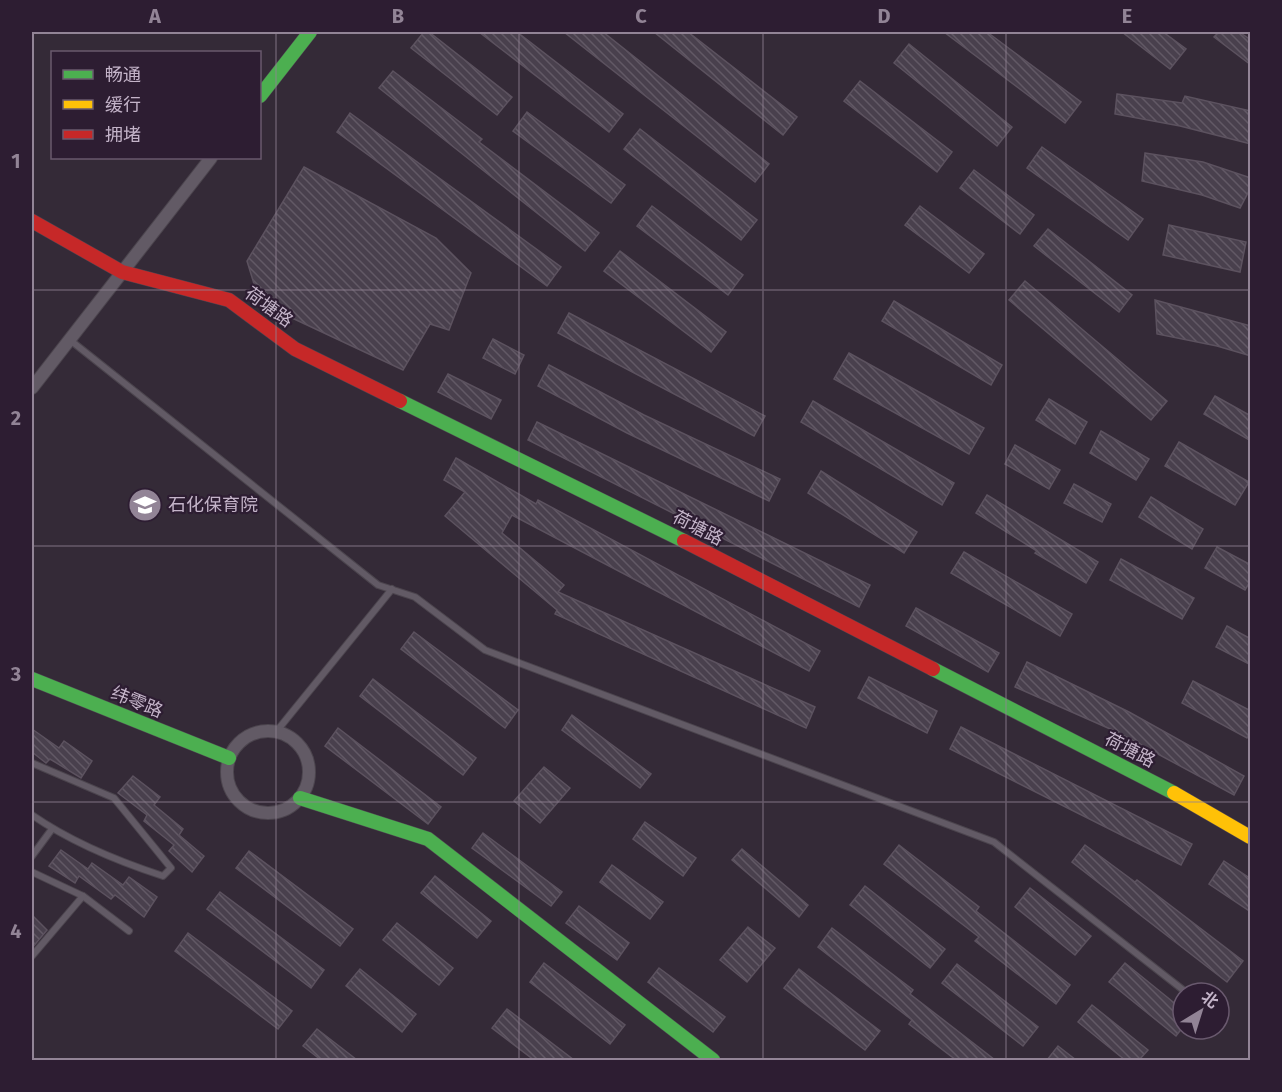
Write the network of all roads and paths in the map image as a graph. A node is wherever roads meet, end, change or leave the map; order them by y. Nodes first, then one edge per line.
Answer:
1 (310, 32) edge
2 (261, 95) edge
3 (210, 159) edge
4 (32, 221) edge
5 (122, 272) junction
6 (69, 340) junction
7 (32, 388) edge
8 (392, 589) junction
9 (32, 679) edge
10 (276, 732) junction
11 (229, 758) junction
12 (32, 762) edge
13 (300, 798) junction
14 (32, 815) edge
15 (52, 829) junction
16 (1251, 837) edge
17 (32, 856) edge
18 (32, 872) edge
19 (83, 896) junction
20 (129, 931) dead end
21 (32, 956) edge
22 (1172, 981) edge
23 (713, 1060) edge

1 - 2 street
3 - 5 street
4 - 5 street, 荷塘路
5 - 6 street
5 - 16 street, 荷塘路
6 - 7 street
6 - 8 lane
8 - 10 lane
8 - 22 lane
9 - 11 street, 纬零路
10 - 11 street
10 - 13 street
11 - 13 street
12 - 15 lane
13 - 23 street
14 - 15 lane
15 - 17 lane
18 - 19 lane
19 - 20 lane
19 - 21 lane

